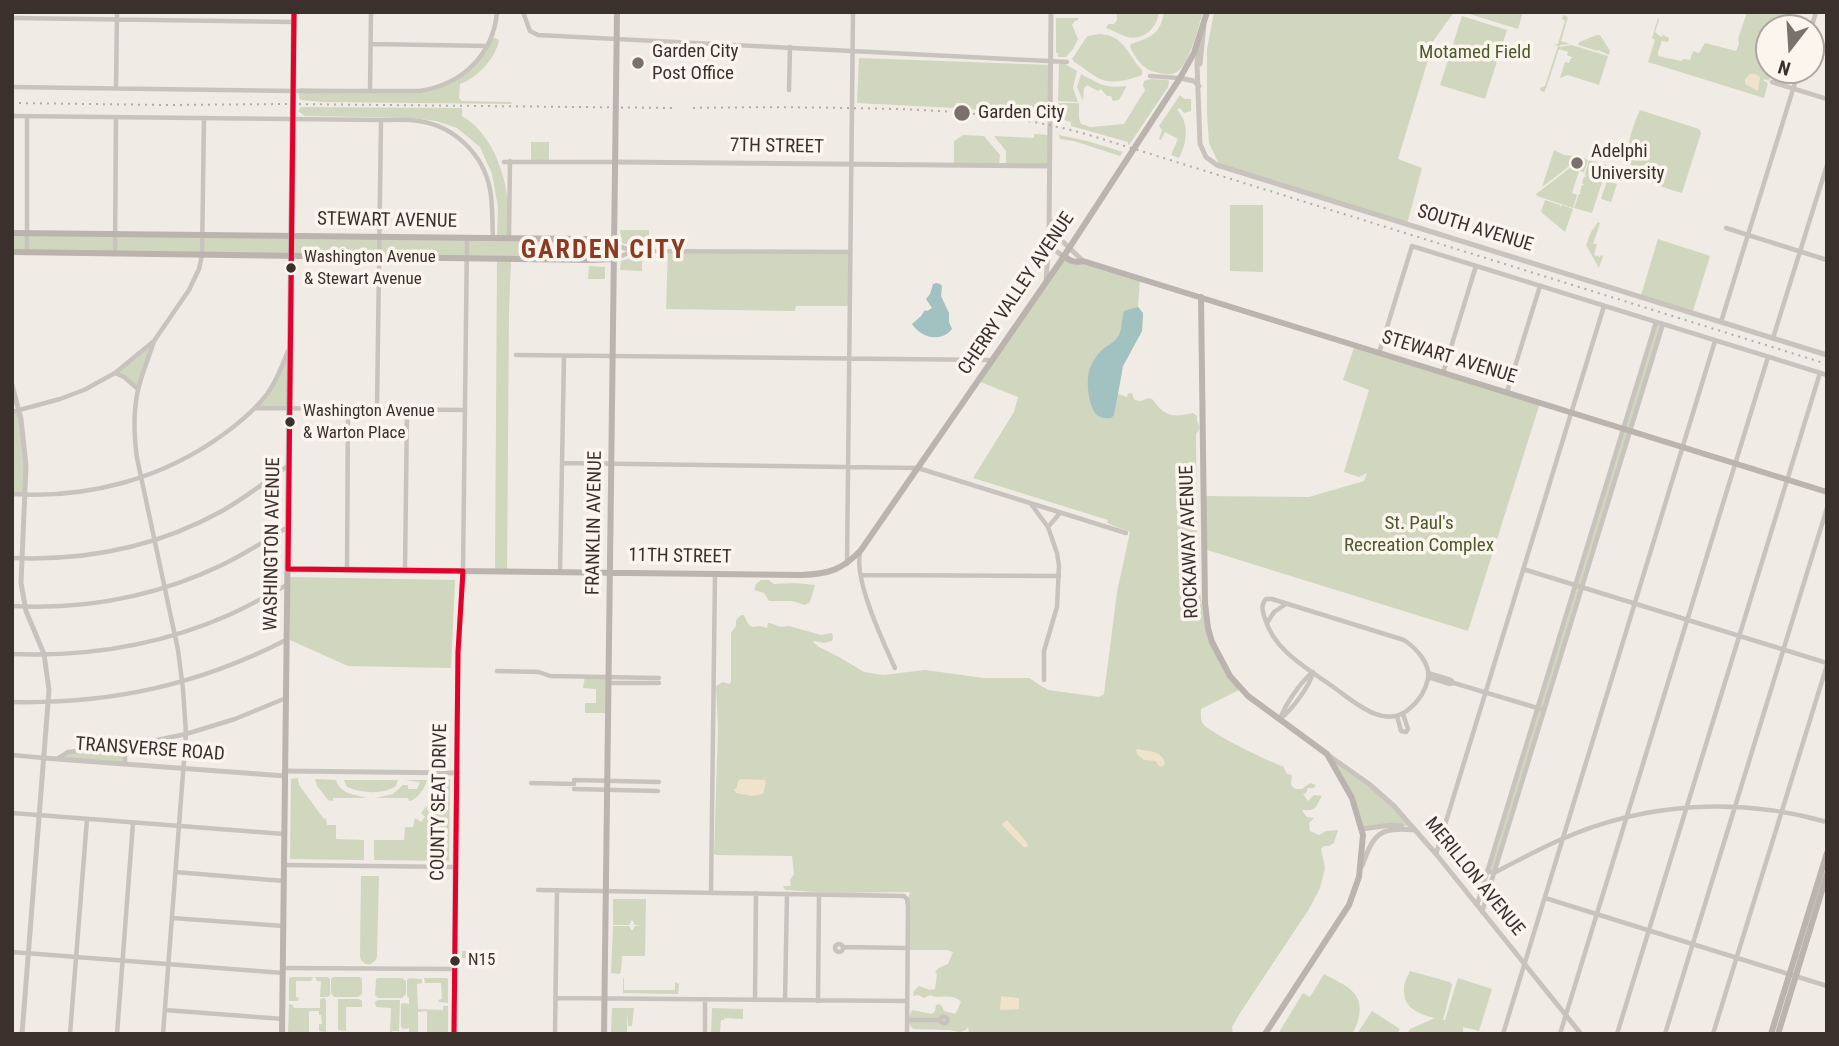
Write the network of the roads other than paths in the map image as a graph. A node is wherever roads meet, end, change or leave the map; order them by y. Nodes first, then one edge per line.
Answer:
1 (117, 12) edge
2 (294, 12) edge
3 (371, 12) edge
4 (497, 12) edge
5 (523, 12) edge
6 (617, 12) edge
7 (853, 12) edge
8 (1051, 12) edge
9 (1207, 12) edge
10 (12, 18) edge
11 (117, 20) junction
12 (294, 22) junction
13 (1204, 22) junction
14 (617, 38) junction
15 (1199, 39) junction
16 (371, 44) junction
17 (487, 46) junction
18 (790, 47) junction
19 (853, 50) junction
20 (1051, 60) junction
21 (1067, 62) dead end
22 (1199, 74) junction
23 (1150, 76) dead end
24 (1180, 78) junction
25 (1778, 84) edge
26 (1795, 84) edge
27 (1199, 86) junction
28 (12, 87) edge
29 (116, 88) junction
30 (1793, 89) junction
31 (789, 90) dead end
32 (293, 91) junction
33 (370, 91) junction
34 (1827, 99) edge
35 (12, 116) edge
36 (27, 116) junction
37 (116, 117) junction
38 (204, 118) junction
39 (293, 119) junction
40 (381, 120) junction
41 (615, 162) junction
42 (851, 164) junction
43 (1827, 165) edge
44 (1049, 166) junction
45 (1049, 214) junction
46 (1726, 228) dead end
47 (12, 233) edge
48 (27, 233) junction
49 (115, 234) junction
50 (203, 235) junction
51 (1748, 235) junction
52 (292, 236) junction
53 (379, 237) junction
54 (467, 238) junction
55 (493, 238) junction
56 (509, 238) junction
57 (547, 238) junction
58 (1048, 243) junction
59 (614, 245) junction
60 (1069, 248) junction
61 (634, 251) junction
62 (1800, 251) junction
63 (850, 252) junction
64 (12, 253) edge
65 (27, 253) junction
66 (115, 254) junction
67 (202, 255) junction
68 (292, 256) junction
69 (1063, 256) junction
70 (379, 257) junction
71 (466, 258) junction
72 (614, 259) junction
73 (547, 260) junction
74 (1827, 260) edge
75 (1083, 261) junction
76 (1476, 266) junction
77 (1046, 283) junction
78 (1540, 286) junction
79 (1201, 297) junction
80 (1604, 306) junction
81 (1656, 322) junction
82 (1721, 322) junction
83 (1663, 324) junction
84 (1773, 338) junction
85 (154, 341) junction
86 (1715, 341) junction
87 (291, 344) junction
88 (1380, 353) junction
89 (1826, 354) edge
90 (516, 355) dead end
91 (564, 356) junction
92 (613, 356) junction
93 (1768, 357) junction
94 (849, 359) junction
95 (991, 360) junction
96 (115, 373) junction
97 (1443, 373) junction
98 (1820, 373) junction
99 (1644, 375) junction
100 (1827, 375) edge
101 (12, 385) edge
102 (138, 389) junction
103 (1507, 393) junction
104 (254, 408) junction
105 (290, 408) junction
106 (348, 409) junction
107 (377, 409) junction
108 (407, 410) junction
109 (465, 410) junction
110 (15, 411) edge
111 (1571, 412) junction
112 (1627, 430) junction
113 (1683, 447) junction
114 (562, 463) junction
115 (611, 463) junction
116 (1735, 463) junction
117 (289, 464) junction
118 (847, 467) junction
119 (918, 468) junction
120 (141, 478) junction
121 (1787, 480) junction
122 (1607, 482) junction
123 (1614, 484) junction
124 (1827, 492) edge
125 (12, 494) edge
126 (26, 495) junction
127 (1031, 503) junction
128 (1827, 508) edge
129 (1060, 513) junction
130 (289, 526) junction
131 (1048, 527) junction
132 (1126, 533) dead end
133 (1591, 533) junction
134 (1598, 535) junction
135 (154, 541) junction
136 (861, 550) junction
137 (12, 558) edge
138 (21, 558) junction
139 (849, 563) junction
140 (288, 569) junction
141 (347, 569) junction
142 (1523, 569) junction
143 (405, 570) junction
144 (463, 571) junction
145 (561, 572) junction
146 (610, 572) junction
147 (715, 574) junction
148 (861, 575) junction
149 (1059, 576) junction
150 (288, 585) junction
151 (1575, 585) junction
152 (1582, 587) junction
153 (164, 588) junction
154 (1286, 604) junction
155 (1635, 604) junction
156 (12, 606) edge
157 (26, 606) junction
158 (1687, 620) junction
159 (1266, 624) junction
160 (174, 635) junction
161 (1739, 636) junction
162 (287, 639) junction
163 (1556, 648) junction
164 (1563, 650) junction
165 (1783, 650) junction
166 (12, 654) edge
167 (44, 654) junction
168 (1827, 664) edge
169 (895, 668) dead end
170 (496, 671) dead end
171 (1312, 672) junction
172 (1428, 675) junction
173 (608, 680) junction
174 (1044, 680) dead end
175 (659, 681) dead end
176 (182, 682) junction
177 (1485, 692) junction
178 (286, 698) junction
179 (12, 702) edge
180 (48, 702) junction
181 (1537, 708) junction
182 (1544, 710) junction
183 (1403, 714) junction
184 (1397, 716) junction
185 (1280, 719) junction
186 (186, 734) junction
187 (125, 747) junction
188 (1327, 754) junction
189 (12, 755) edge
190 (44, 758) junction
191 (57, 759) junction
192 (125, 764) junction
193 (1520, 764) junction
194 (1527, 766) junction
195 (183, 768) junction
196 (457, 773) junction
197 (286, 774) junction
198 (607, 781) junction
199 (659, 782) dead end
200 (531, 783) dead end
201 (574, 784) junction
202 (607, 790) junction
203 (658, 791) dead end
204 (1735, 806) junction
205 (1687, 807) junction
206 (1782, 811) junction
207 (12, 813) edge
208 (1505, 814) junction
209 (39, 815) junction
210 (1512, 817) junction
211 (1626, 817) junction
212 (87, 819) junction
213 (1827, 822) edge
214 (133, 823) junction
215 (179, 826) junction
216 (1362, 829) junction
217 (1415, 830) junction
218 (285, 834) junction
219 (1563, 838) junction
220 (1827, 853) edge
221 (1436, 854) junction
222 (284, 865) junction
223 (1362, 866) junction
224 (455, 867) junction
225 (1487, 871) junction
226 (175, 872) junction
227 (1494, 873) junction
228 (1827, 874) edge
229 (284, 881) junction
230 (538, 890) dead end
231 (557, 890) junction
232 (606, 891) junction
233 (711, 893) junction
234 (756, 894) junction
235 (787, 894) junction
236 (819, 895) junction
237 (1545, 898) junction
238 (1477, 905) junction
239 (1482, 912) junction
240 (1597, 914) junction
241 (172, 918) junction
242 (284, 926) junction
243 (1649, 931) junction
244 (1693, 944) junction
245 (843, 947) dead end
246 (908, 948) junction
247 (12, 952) edge
248 (29, 953) junction
249 (76, 957) junction
250 (1737, 958) junction
251 (122, 960) junction
252 (168, 964) junction
253 (1524, 964) junction
254 (455, 969) junction
255 (283, 970) junction
256 (1792, 975) junction
257 (1827, 986) edge
258 (555, 998) junction
259 (604, 998) junction
260 (705, 999) junction
261 (755, 1000) junction
262 (785, 1000) junction
263 (818, 1000) junction
264 (907, 1002) junction
265 (165, 1010) junction
266 (1566, 1015) junction
267 (283, 1019) junction
268 (907, 1020) junction
269 (940, 1020) dead end
270 (22, 1034) edge
271 (70, 1034) edge
272 (117, 1034) edge
273 (163, 1034) edge
274 (282, 1034) edge
275 (454, 1034) edge
276 (555, 1034) edge
277 (604, 1034) edge
278 (705, 1034) edge
279 (907, 1034) edge
280 (1265, 1034) edge
281 (1503, 1034) edge
282 (1560, 1034) edge
283 (1581, 1034) edge
284 (1617, 1034) edge
285 (1665, 1034) edge
286 (1713, 1034) edge
287 (1771, 1034) edge
288 (1778, 1034) edge

1 - 11 street
2 - 12 main road, WASHINGTON AVENUE
3 - 16 street
4 - 17 street
5 - 14 street
6 - 14 main road, FRANKLIN AVENUE
7 - 19 street
8 - 20 street
9 - 13 main road
10 - 11 street
11 - 12 street
11 - 29 street
12 - 32 main road, WASHINGTON AVENUE
13 - 15 main road
13 - 22 street
14 - 18 street
14 - 41 main road, FRANKLIN AVENUE
15 - 22 street
15 - 24 main road, CHERRY VALLEY AVENUE
16 - 17 street
16 - 33 street
17 - 33 street
18 - 19 street
18 - 31 street
19 - 20 street
19 - 42 street
20 - 21 street
20 - 44 street
22 - 27 street, SOUTH AVENUE
23 - 24 street
24 - 27 street
24 - 60 main road, CHERRY VALLEY AVENUE
25 - 30 street
26 - 30 street
27 - 82 street, SOUTH AVENUE
28 - 29 street
29 - 32 street
30 - 34 street
30 - 51 street
32 - 33 street
32 - 39 main road, WASHINGTON AVENUE
35 - 36 street
36 - 37 street
36 - 48 street
37 - 38 street
37 - 49 street
38 - 39 street
38 - 50 street
39 - 40 street
39 - 52 main road, WASHINGTON AVENUE
40 - 53 street
40 - 55 street
41 - 42 street, 7TH STREET
41 - 56 street, 7TH STREET
41 - 59 main road, FRANKLIN AVENUE
42 - 44 street, 7TH STREET
42 - 63 street
43 - 62 street
44 - 45 street
45 - 58 street
45 - 60 street
46 - 51 street
47 - 48 main road, STEWART AVENUE
48 - 49 main road, STEWART AVENUE
48 - 65 street
49 - 50 main road, STEWART AVENUE
49 - 66 street
50 - 52 main road, STEWART AVENUE
50 - 67 street
51 - 62 street
51 - 82 street
52 - 53 main road, STEWART AVENUE
52 - 68 main road, WASHINGTON AVENUE
53 - 54 main road, STEWART AVENUE
53 - 70 street
54 - 55 main road, STEWART AVENUE
54 - 71 street
55 - 56 main road, STEWART AVENUE
56 - 57 main road, STEWART AVENUE
57 - 59 main road, STEWART AVENUE
57 - 73 main road
58 - 69 street
58 - 77 street
59 - 61 street, STEWART AVENUE
59 - 72 main road, FRANKLIN AVENUE
60 - 69 main road, CHERRY VALLEY AVENUE
60 - 75 street
61 - 63 street, STEWART AVENUE
61 - 72 street, STEWART AVENUE
62 - 74 street
62 - 84 street
63 - 94 street
64 - 65 main road, STEWART AVENUE
65 - 66 main road, STEWART AVENUE
66 - 67 main road, STEWART AVENUE
67 - 68 main road, STEWART AVENUE
67 - 85 street
68 - 70 main road, STEWART AVENUE
68 - 87 main road, WASHINGTON AVENUE
69 - 75 main road, STEWART AVENUE
69 - 77 main road, CHERRY VALLEY AVENUE
70 - 71 main road, STEWART AVENUE
70 - 107 street
71 - 73 main road, STEWART AVENUE
71 - 109 street
72 - 73 main road, STEWART AVENUE
72 - 92 main road, FRANKLIN AVENUE
75 - 79 main road, STEWART AVENUE
76 - 78 street
76 - 88 street
76 - 97 street
77 - 95 main road, CHERRY VALLEY AVENUE
78 - 80 street
78 - 103 street
79 - 88 main road, STEWART AVENUE
79 - 185 main road, ROCKAWAY AVENUE
80 - 81 street
80 - 111 street
81 - 83 street
81 - 99 street
82 - 84 street, SOUTH AVENUE
83 - 86 street
83 - 99 street
84 - 89 street, SOUTH AVENUE
85 - 96 street
85 - 102 street
86 - 93 street
86 - 113 street
87 - 104 street
87 - 105 main road, WASHINGTON AVENUE
88 - 97 main road, STEWART AVENUE
90 - 91 street
91 - 92 street
91 - 114 street
92 - 94 street
92 - 115 main road, FRANKLIN AVENUE
93 - 98 street
93 - 116 street
94 - 95 street
94 - 118 street
95 - 119 main road, CHERRY VALLEY AVENUE
96 - 102 street
96 - 110 street
97 - 103 main road, STEWART AVENUE
98 - 100 street
98 - 121 street
99 - 112 street
101 - 110 street
102 - 120 street
103 - 111 main road, STEWART AVENUE
104 - 105 street
104 - 120 street
105 - 106 street
105 - 117 main road, WASHINGTON AVENUE
106 - 107 street
106 - 141 street
107 - 108 street
108 - 109 street
108 - 143 street
109 - 144 street
110 - 126 street
111 - 112 main road, STEWART AVENUE
111 - 142 street
112 - 113 main road, STEWART AVENUE
112 - 122 street
112 - 123 street
113 - 116 main road, STEWART AVENUE
113 - 155 street
114 - 115 street
114 - 145 street
115 - 118 street
115 - 146 main road, FRANKLIN AVENUE
116 - 121 main road, STEWART AVENUE
116 - 158 street
117 - 130 main road, WASHINGTON AVENUE
117 - 135 street
118 - 119 street
118 - 139 street
119 - 127 street
119 - 136 main road, CHERRY VALLEY AVENUE
120 - 126 street
120 - 135 street
121 - 124 main road, STEWART AVENUE
121 - 161 street
122 - 123 street
122 - 133 street
123 - 134 street
125 - 126 street
126 - 138 street
127 - 129 street
127 - 131 street
128 - 165 street
129 - 131 street
129 - 132 street
130 - 140 main road, WASHINGTON AVENUE
130 - 153 street
131 - 149 street
133 - 134 street
133 - 151 street
134 - 152 street
135 - 138 street
135 - 153 street
136 - 139 main road, CHERRY VALLEY AVENUE
136 - 148 street
137 - 138 street
138 - 157 street
139 - 147 main road, 11TH STREET
139 - 148 street
140 - 141 main road, 11TH STREET
140 - 150 main road, WASHINGTON AVENUE
141 - 143 main road, 11TH STREET
142 - 151 street
142 - 177 street
143 - 144 main road, 11TH STREET
144 - 145 main road, 11TH STREET
144 - 196 street, COUNTY SEAT DRIVE
145 - 146 main road, 11TH STREET
146 - 147 main road, 11TH STREET
146 - 173 main road, FRANKLIN AVENUE
147 - 233 street
148 - 149 street
148 - 169 street
149 - 174 street
150 - 160 street
150 - 162 main road, WASHINGTON AVENUE
151 - 152 street
151 - 163 street
152 - 155 street
152 - 164 street
153 - 157 street
153 - 160 street
154 - 159 street
154 - 159 street
154 - 172 street
155 - 158 street
155 - 219 street
156 - 157 street
157 - 167 street
158 - 161 street
158 - 211 street
159 - 171 street
160 - 167 street
160 - 176 street
161 - 165 street
161 - 205 street
162 - 176 street
162 - 178 main road, WASHINGTON AVENUE
163 - 164 street
163 - 181 street
164 - 182 street
165 - 168 street
165 - 204 street
166 - 167 street
167 - 180 street
168 - 206 street
170 - 173 street
171 - 184 street
171 - 185 street
172 - 177 street
172 - 183 street
173 - 175 street
173 - 198 main road, FRANKLIN AVENUE
176 - 180 street
176 - 186 street
177 - 181 street
177 - 221 street
178 - 186 street
178 - 197 main road, WASHINGTON AVENUE
179 - 180 street
180 - 190 street
181 - 182 street
181 - 193 street
182 - 194 street
183 - 184 street
183 - 184 street
185 - 188 main road, ROCKAWAY AVENUE
186 - 187 street
186 - 195 street
187 - 191 street
187 - 192 street
188 - 216 main road, ROCKAWAY AVENUE
188 - 217 street, MERILLON AVENUE
189 - 190 street, TRANSVERSE ROAD
190 - 191 street, TRANSVERSE ROAD
190 - 209 street
191 - 192 street, TRANSVERSE ROAD
192 - 195 street, TRANSVERSE ROAD
193 - 194 street
193 - 208 street
194 - 210 street
195 - 197 street, TRANSVERSE ROAD
195 - 215 street
196 - 197 street, TRANSVERSE ROAD
196 - 224 street, COUNTY SEAT DRIVE
197 - 218 main road, WASHINGTON AVENUE
198 - 199 street
198 - 201 street
198 - 202 main road, FRANKLIN AVENUE
200 - 201 street
201 - 202 street
202 - 203 street
202 - 232 main road, FRANKLIN AVENUE
204 - 205 street
204 - 206 street
204 - 244 street
205 - 211 street
205 - 243 street
206 - 213 street
206 - 250 street
207 - 209 street
208 - 210 street
208 - 225 street
209 - 212 street
209 - 248 street
210 - 227 street
211 - 219 street
211 - 240 street
212 - 214 street
212 - 249 street
214 - 215 street
214 - 251 street
215 - 218 street
215 - 226 street
216 - 217 street
216 - 223 main road, ROCKAWAY AVENUE
217 - 221 street, MERILLON AVENUE
217 - 223 street
218 - 222 main road, WASHINGTON AVENUE
219 - 227 street
219 - 237 street
220 - 256 main road
221 - 238 street, MERILLON AVENUE
222 - 224 street
222 - 229 main road, WASHINGTON AVENUE
223 - 280 main road, ROCKAWAY AVENUE
224 - 254 street, COUNTY SEAT DRIVE
225 - 227 street
225 - 238 street
226 - 229 street
226 - 241 street
227 - 239 street
228 - 256 main road
229 - 242 main road, WASHINGTON AVENUE
230 - 231 street
231 - 232 street
231 - 258 street
232 - 233 street
232 - 259 main road, FRANKLIN AVENUE
233 - 234 street
234 - 235 street
234 - 261 street
235 - 236 street
235 - 262 street
236 - 246 street
236 - 263 street
237 - 240 street
237 - 253 street
238 - 239 street, MERILLON AVENUE
239 - 253 street, MERILLON AVENUE
240 - 243 street
240 - 266 street
241 - 242 street
241 - 252 street
242 - 255 main road, WASHINGTON AVENUE
243 - 244 street
243 - 284 street
244 - 250 street
244 - 285 street
245 - 246 street
246 - 264 street
247 - 248 street
248 - 249 street
248 - 270 street
249 - 251 street
249 - 271 street
250 - 256 street
250 - 286 street
251 - 252 street
251 - 272 street
252 - 255 street
252 - 265 street
253 - 266 street, MERILLON AVENUE
253 - 281 street
254 - 255 street
254 - 275 street, COUNTY SEAT DRIVE
255 - 267 main road, WASHINGTON AVENUE
256 - 257 street
256 - 287 main road
256 - 288 main road
258 - 259 street
258 - 276 street
259 - 260 street
259 - 277 main road, FRANKLIN AVENUE
260 - 261 street
260 - 278 street
261 - 262 street
262 - 263 street
263 - 264 street
264 - 268 street
265 - 267 street
265 - 273 street
266 - 282 street
266 - 283 street, MERILLON AVENUE
267 - 274 main road, WASHINGTON AVENUE
268 - 269 street
268 - 279 street

